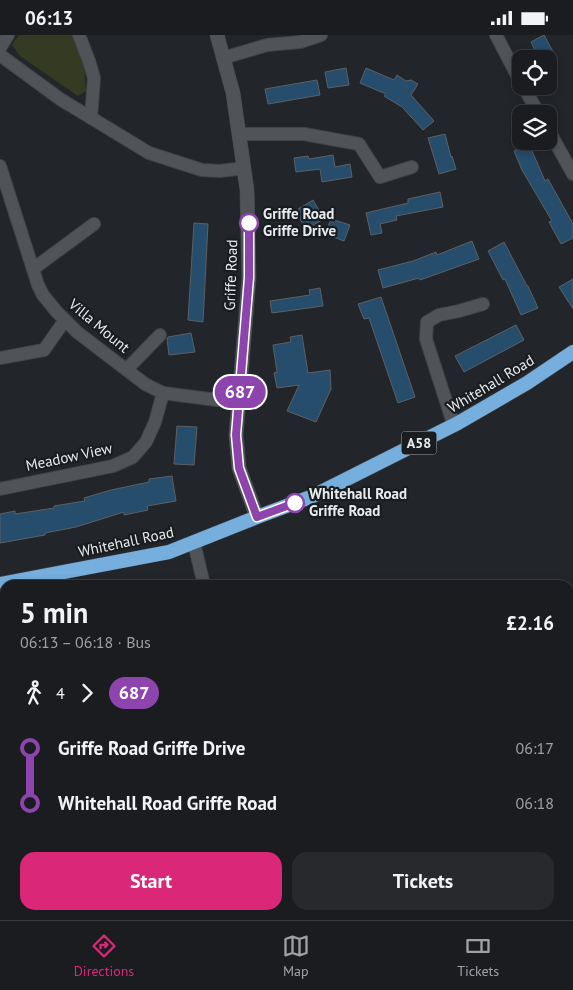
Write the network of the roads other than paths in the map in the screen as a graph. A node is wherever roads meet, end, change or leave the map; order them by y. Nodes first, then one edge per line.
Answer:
1 (8, 35) edge
2 (79, 35) edge
3 (216, 35) edge
4 (321, 35) edge
5 (496, 35) edge
6 (0, 48) edge
7 (0, 55) edge
8 (223, 57) junction
9 (512, 66) edge
10 (91, 118) junction
11 (239, 134) junction
12 (557, 142) edge
13 (569, 159) edge
14 (0, 166) edge
15 (412, 167) dead end
16 (244, 168) junction
17 (573, 174) edge
18 (94, 224) dead end
19 (33, 269) junction
20 (483, 304) dead end
21 (65, 320) junction
22 (160, 335) dead end
23 (573, 352) edge
24 (0, 358) edge
25 (127, 369) junction
26 (163, 393) junction
27 (239, 398) junction
28 (454, 426) junction
29 (0, 489) edge
30 (257, 517) junction
31 (194, 543) junction
32 (21, 580) edge
33 (203, 580) edge

1 - 6 street
2 - 10 street
3 - 8 street, Griffe Road
4 - 8 street
5 - 9 street
7 - 10 street
8 - 11 street, Griffe Road
10 - 16 street
11 - 15 street
11 - 16 street, Griffe Road
12 - 13 street
13 - 17 street
14 - 19 street, Villa Mount
16 - 27 street, Griffe Road
18 - 19 street
19 - 21 street, Villa Mount
20 - 28 street
21 - 24 street
21 - 25 street, Villa Mount
22 - 25 street
23 - 28 highway, Whitehall Road / A58
25 - 26 street, Villa Mount
26 - 27 street, Villa Mount
26 - 29 street, Meadow View
27 - 30 street, Griffe Road
28 - 30 highway, Whitehall Road / A58
30 - 31 highway, Whitehall Road / A58
31 - 32 highway, Whitehall Road / A58
31 - 33 street

